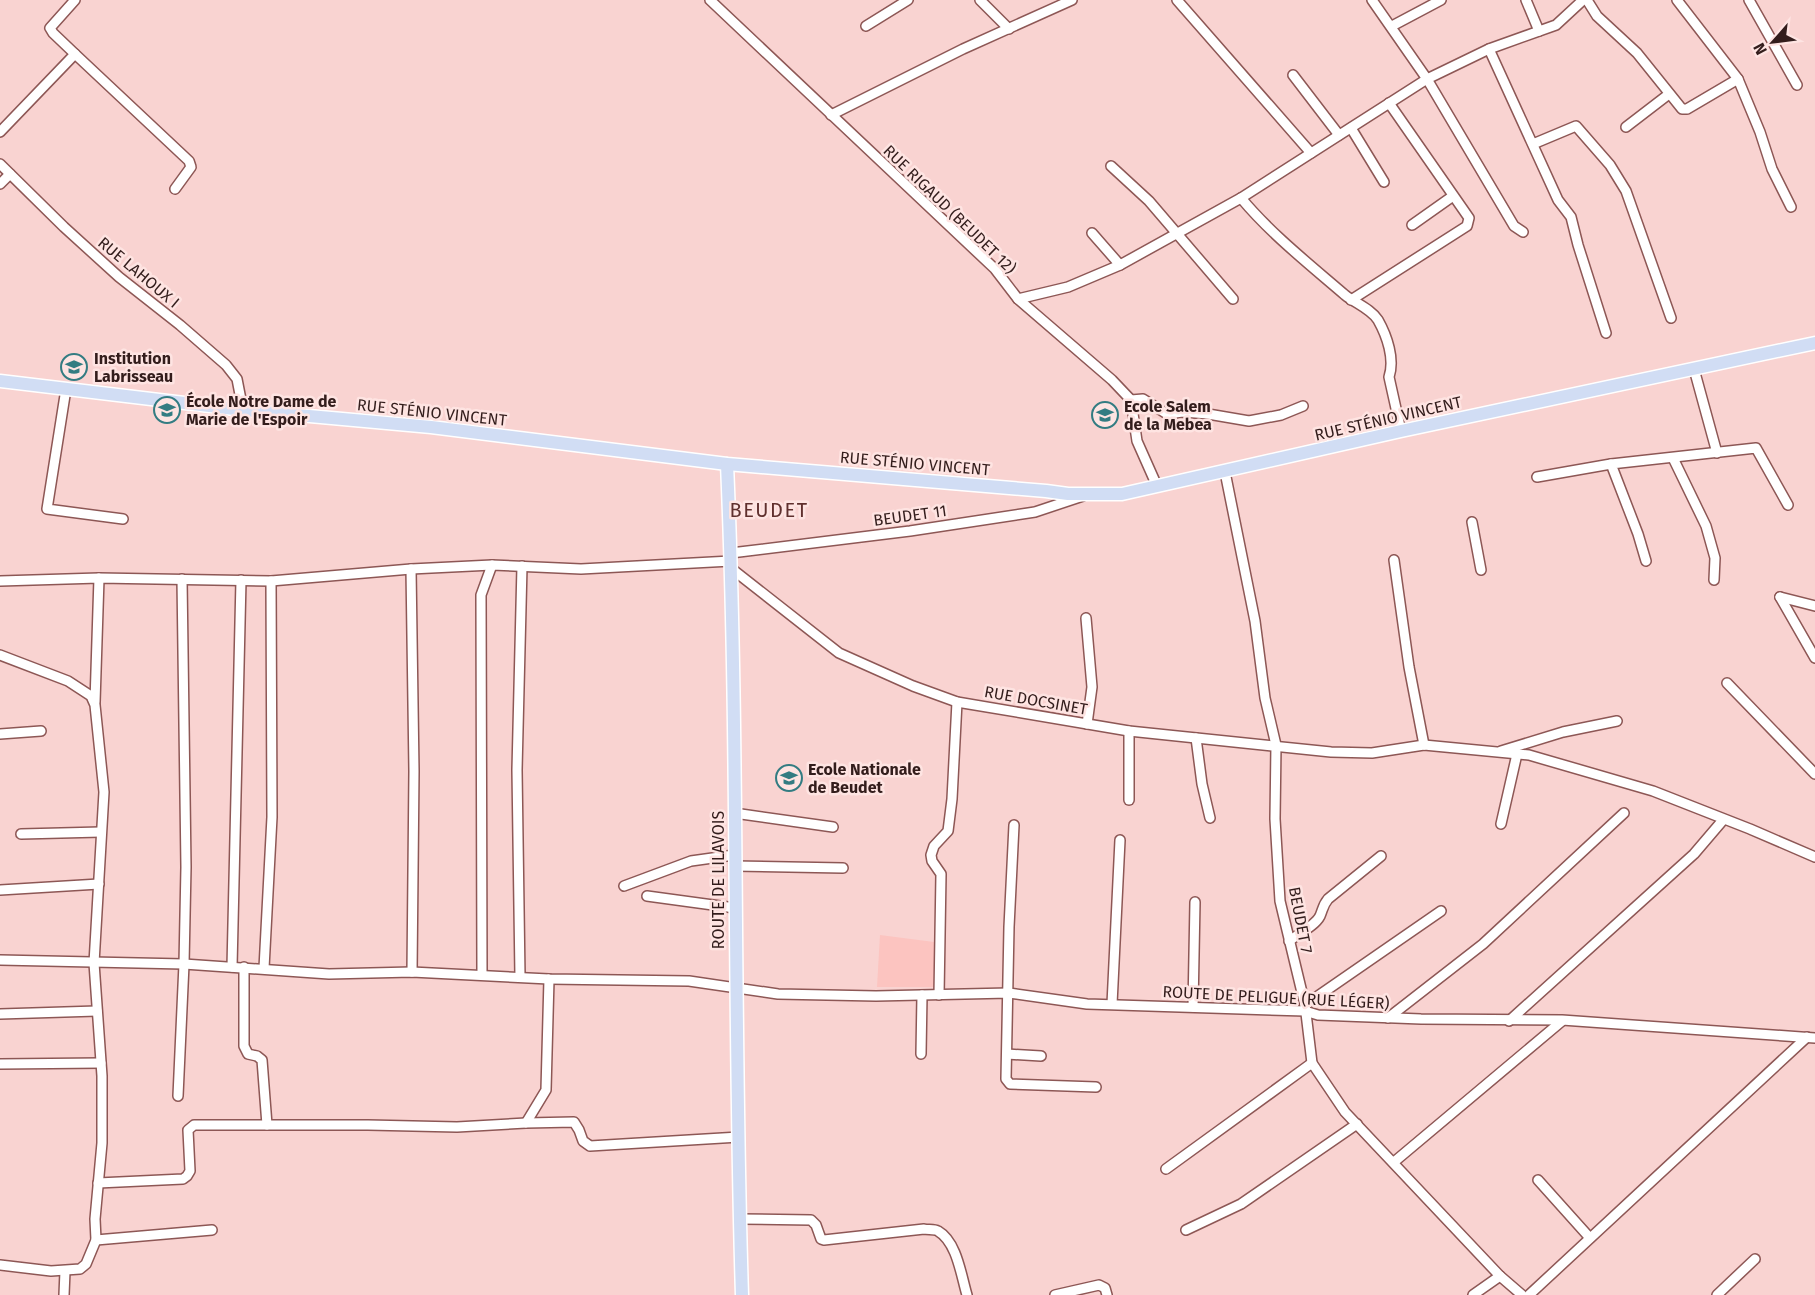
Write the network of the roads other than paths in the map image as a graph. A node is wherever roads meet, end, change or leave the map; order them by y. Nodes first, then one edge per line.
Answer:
1 (75, 0) edge
2 (710, 0) edge
3 (908, 0) edge
4 (980, 0) edge
5 (1072, 0) edge
6 (1177, 0) edge
7 (1385, 0) edge
8 (1441, 0) edge
9 (1526, 0) edge
10 (1582, 0) edge
11 (1587, 0) edge
12 (1677, 0) edge
13 (1749, 0) edge
14 (1056, 3) edge
15 (1374, 3) edge
16 (866, 26) dead end
17 (1392, 26) junction
18 (1009, 29) junction
19 (1539, 31) junction
20 (1489, 49) junction
21 (75, 54) junction
22 (1293, 75) dead end
23 (1428, 79) junction
24 (1738, 79) junction
25 (1797, 85) dead end
26 (1669, 94) junction
27 (1389, 103) junction
28 (831, 115) junction
29 (1626, 127) dead end
30 (1351, 128) junction
31 (0, 132) edge
32 (1339, 135) junction
33 (1533, 144) junction
34 (1311, 153) junction
35 (0, 164) edge
36 (1111, 166) dead end
37 (10, 174) junction
38 (1384, 182) dead end
39 (0, 184) edge
40 (175, 189) dead end
41 (1453, 196) junction
42 (1240, 198) junction
43 (1791, 207) dead end
44 (1412, 225) dead end
45 (1523, 232) dead end
46 (1092, 233) dead end
47 (1176, 234) junction
48 (1120, 265) junction
49 (1018, 299) junction
50 (1233, 299) dead end
51 (1351, 300) junction
52 (1671, 318) dead end
53 (1606, 333) dead end
54 (1815, 343) edge
55 (1694, 369) junction
56 (0, 381) edge
57 (66, 389) junction
58 (1131, 400) junction
59 (1303, 406) dead end
60 (243, 410) junction
61 (1401, 432) junction
62 (1717, 453) junction
63 (1673, 458) junction
64 (727, 464) junction
65 (1611, 464) junction
66 (1225, 472) junction
67 (1537, 477) dead end
68 (1157, 486) junction
69 (1090, 494) junction
70 (1788, 505) dead end
71 (123, 519) dead end
72 (1472, 522) dead end
73 (1394, 560) dead end
74 (731, 561) junction
75 (1646, 561) dead end
76 (492, 565) junction
77 (522, 566) junction
78 (411, 568) junction
79 (1481, 570) dead end
80 (99, 578) junction
81 (182, 579) junction
82 (241, 580) junction
83 (1714, 580) dead end
84 (0, 581) edge
85 (272, 581) junction
86 (1815, 606) edge
87 (1086, 618) dead end
88 (0, 655) edge
89 (1815, 658) edge
90 (1727, 683) dead end
91 (957, 702) junction
92 (95, 705) junction
93 (1617, 722) dead end
94 (1087, 724) junction
95 (41, 731) dead end
96 (1130, 731) junction
97 (0, 734) edge
98 (1196, 738) junction
99 (1276, 745) junction
100 (1424, 745) junction
101 (1496, 753) junction
102 (1517, 754) junction
103 (1815, 774) edge
104 (1129, 800) dead end
105 (734, 813) junction
106 (1624, 813) dead end
107 (1210, 818) dead end
108 (1723, 820) junction
109 (1501, 824) dead end
110 (1014, 825) dead end
111 (833, 827) dead end
112 (101, 832) junction
113 (21, 834) dead end
114 (1120, 840) dead end
115 (1381, 856) dead end
116 (1815, 857) edge
117 (734, 860) junction
118 (843, 868) dead end
119 (99, 884) junction
120 (624, 886) dead end
121 (0, 890) edge
122 (647, 896) dead end
123 (1195, 902) dead end
124 (735, 908) junction
125 (1442, 911) dead end
126 (1289, 940) junction
127 (0, 960) edge
128 (94, 963) junction
129 (184, 964) junction
130 (232, 967) junction
131 (244, 967) junction
132 (264, 968) junction
133 (412, 972) junction
134 (482, 974) junction
135 (520, 977) junction
136 (549, 979) junction
137 (735, 986) junction
138 (1008, 993) junction
139 (922, 995) junction
140 (939, 995) junction
141 (1112, 1004) junction
142 (1193, 1006) junction
143 (1305, 1008) junction
144 (98, 1011) junction
145 (0, 1014) edge
146 (1388, 1018) junction
147 (1562, 1020) junction
148 (1509, 1021) junction
149 (1811, 1037) edge
150 (921, 1054) dead end
151 (1007, 1054) junction
152 (1041, 1056) dead end
153 (101, 1063) junction
154 (1312, 1063) junction
155 (0, 1064) edge
156 (1096, 1087) dead end
157 (178, 1096) dead end
158 (526, 1123) junction
159 (1357, 1124) junction
160 (267, 1125) junction
161 (739, 1137) junction
162 (1394, 1162) junction
163 (1166, 1169) dead end
164 (1538, 1180) dead end
165 (98, 1184) junction
166 (740, 1220) junction
167 (212, 1230) dead end
168 (1186, 1230) dead end
169 (1590, 1238) junction
170 (96, 1240) junction
171 (1755, 1259) dead end
172 (0, 1265) edge
173 (65, 1271) junction
174 (1500, 1276) junction
175 (64, 1295) edge
176 (742, 1295) edge
177 (967, 1295) edge
178 (1055, 1295) edge
179 (1107, 1295) edge
180 (1473, 1295) edge
181 (1522, 1295) edge
182 (1529, 1295) edge
183 (1717, 1295) edge

1 - 21 street
2 - 28 street, RUE RIGAUD (BEUDET 12)
3 - 16 street
4 - 18 street
5 - 14 street
6 - 34 street
7 - 15 street
8 - 17 street
9 - 19 street
10 - 19 street
11 - 26 street
12 - 24 street
13 - 25 street
14 - 18 street
15 - 17 street
17 - 23 street
18 - 28 street
19 - 20 street
20 - 23 street
20 - 33 street
21 - 31 street
21 - 40 street
22 - 32 street
23 - 27 street
23 - 45 street
24 - 26 street
24 - 43 street
26 - 29 street
27 - 30 street
27 - 41 street
28 - 49 street, RUE RIGAUD (BEUDET 12)
30 - 32 street
30 - 38 street
32 - 34 street
33 - 52 street
33 - 53 street
34 - 42 street
35 - 37 street, RUE LAHOUX I
36 - 47 street
37 - 39 street
37 - 60 street, RUE LAHOUX I
41 - 44 street
41 - 51 street
42 - 47 street
42 - 51 street
46 - 48 street
47 - 48 street
47 - 50 street
48 - 49 street
49 - 58 street, RUE RIGAUD (BEUDET 12)
51 - 61 street
54 - 55 main road, RUE STÉNIO VINCENT
55 - 61 main road, RUE STÉNIO VINCENT
55 - 62 street
56 - 57 main road, RUE STÉNIO VINCENT
57 - 60 main road, RUE STÉNIO VINCENT
57 - 71 street
58 - 59 street
58 - 68 street
60 - 64 main road, RUE STÉNIO VINCENT
61 - 66 main road, RUE STÉNIO VINCENT
62 - 63 street
62 - 70 street
63 - 65 street
63 - 83 street
64 - 69 main road, RUE STÉNIO VINCENT
64 - 74 main road, ROUTE DE LILAVOIS
65 - 67 street
65 - 75 street
66 - 68 main road, RUE STÉNIO VINCENT
66 - 99 street, BEUDET 7
68 - 69 main road, RUE STÉNIO VINCENT
69 - 74 street, BEUDET 11
72 - 79 street
73 - 100 street
74 - 77 street, BEUDET 11
74 - 91 street, RUE DOCSINET
74 - 105 main road, ROUTE DE LILAVOIS
76 - 77 street, BEUDET 11
76 - 78 street, BEUDET 11
76 - 134 street
77 - 135 street
78 - 85 street, BEUDET 11
78 - 133 street
80 - 81 street, BEUDET 11
80 - 84 street, BEUDET 11
80 - 92 street
81 - 82 street, BEUDET 11
81 - 129 street
82 - 85 street, BEUDET 11
82 - 130 street
85 - 132 street
86 - 89 street
87 - 94 street
88 - 92 street
90 - 103 street
91 - 94 street, RUE DOCSINET
91 - 140 street
92 - 112 street
93 - 101 street
94 - 96 street, RUE DOCSINET
95 - 97 street
96 - 98 street, RUE DOCSINET
96 - 104 street
98 - 99 street, RUE DOCSINET
98 - 107 street
99 - 100 street, RUE DOCSINET
99 - 126 street, BEUDET 7
100 - 101 street, RUE DOCSINET
101 - 102 street, RUE DOCSINET
102 - 108 street, RUE DOCSINET
102 - 109 street
105 - 111 street
105 - 117 main road, ROUTE DE LILAVOIS
106 - 146 street
108 - 116 street, RUE DOCSINET
108 - 148 street
110 - 138 street
112 - 113 street
112 - 119 street
114 - 141 street
115 - 126 street
117 - 118 street
117 - 120 street
117 - 124 main road, ROUTE DE LILAVOIS
119 - 121 street
119 - 128 street
122 - 124 street
123 - 142 street
124 - 137 main road, ROUTE DE LILAVOIS
125 - 143 street
126 - 143 street, BEUDET 7
127 - 128 street, ROUTE DE PELIGUE (RUE LÉGER)
128 - 129 street, ROUTE DE PELIGUE (RUE LÉGER)
128 - 144 street
129 - 130 street, ROUTE DE PELIGUE (RUE LÉGER)
129 - 157 street
130 - 131 street, ROUTE DE PELIGUE (RUE LÉGER)
131 - 132 street, ROUTE DE PELIGUE (RUE LÉGER)
131 - 160 street
132 - 133 street, ROUTE DE PELIGUE (RUE LÉGER)
133 - 134 street, ROUTE DE PELIGUE (RUE LÉGER)
134 - 135 street, ROUTE DE PELIGUE (RUE LÉGER)
135 - 136 street, ROUTE DE PELIGUE (RUE LÉGER)
136 - 137 street, ROUTE DE PELIGUE (RUE LÉGER)
136 - 158 street
137 - 139 street, ROUTE DE PELIGUE (RUE LÉGER)
137 - 161 main road, ROUTE DE LILAVOIS
138 - 140 street, ROUTE DE PELIGUE (RUE LÉGER)
138 - 141 street, ROUTE DE PELIGUE (RUE LÉGER)
138 - 151 street
139 - 140 street, ROUTE DE PELIGUE (RUE LÉGER)
139 - 150 street
141 - 142 street, ROUTE DE PELIGUE (RUE LÉGER)
142 - 143 street, ROUTE DE PELIGUE (RUE LÉGER)
143 - 146 street, ROUTE DE PELIGUE (RUE LÉGER)
143 - 154 street, BEUDET 7
144 - 145 street
144 - 153 street
146 - 148 street, ROUTE DE PELIGUE (RUE LÉGER)
147 - 148 street, ROUTE DE PELIGUE (RUE LÉGER)
147 - 149 street, ROUTE DE PELIGUE (RUE LÉGER)
147 - 162 street
149 - 169 street
151 - 152 street
151 - 156 street
153 - 155 street
153 - 165 street
154 - 159 street, BEUDET 7
154 - 163 street
158 - 160 street
158 - 161 street
159 - 162 street, BEUDET 7
159 - 168 street
160 - 165 street
161 - 166 main road, ROUTE DE LILAVOIS
162 - 174 street, BEUDET 7
164 - 169 street
165 - 170 street
166 - 176 main road, ROUTE DE LILAVOIS
166 - 177 street
167 - 170 street
169 - 182 street
170 - 173 street
171 - 183 street
172 - 173 street
173 - 175 street
174 - 180 street
174 - 181 street, BEUDET 7
178 - 179 street

